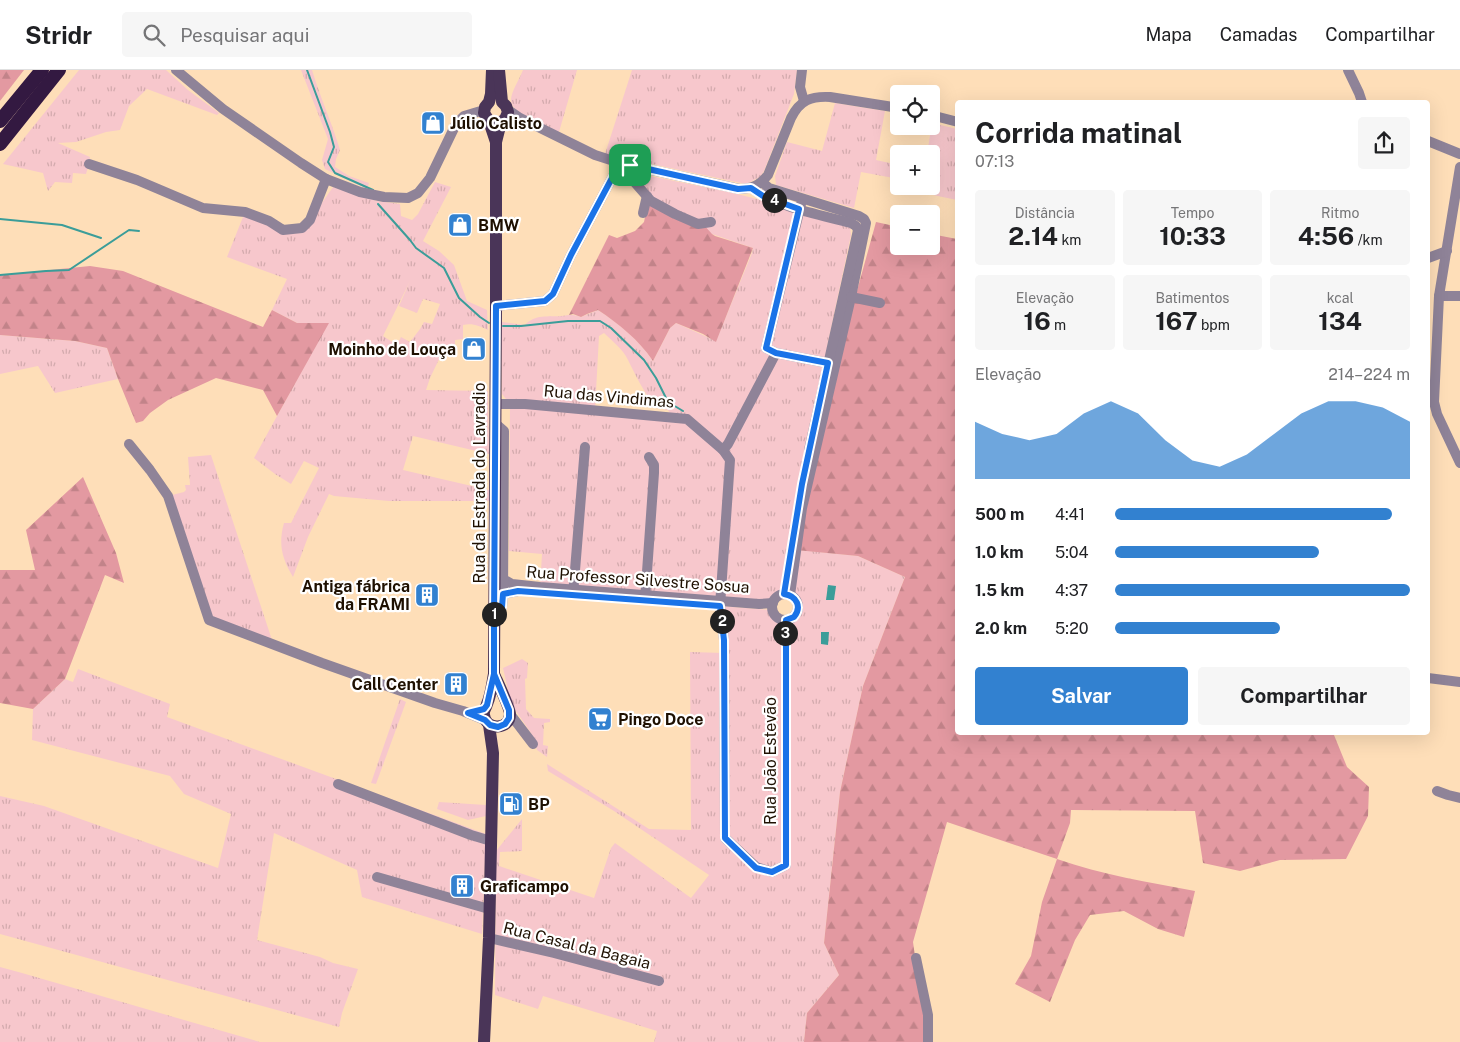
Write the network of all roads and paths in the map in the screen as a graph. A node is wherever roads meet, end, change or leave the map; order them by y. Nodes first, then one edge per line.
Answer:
1 (42, 70) edge
2 (59, 70) edge
3 (176, 70) edge
4 (492, 70) edge
5 (500, 70) edge
6 (802, 70) edge
7 (1348, 70) edge
8 (1361, 100) edge
9 (804, 101) junction
10 (890, 107) edge
11 (496, 113) junction
12 (940, 117) edge
13 (0, 121) edge
14 (955, 121) edge
15 (1430, 141) edge
16 (0, 144) edge
17 (1460, 154) edge
18 (90, 164) dead end
19 (625, 164) junction
20 (1460, 167) edge
21 (326, 179) junction
22 (762, 182) junction
23 (751, 188) junction
24 (647, 196) junction
25 (803, 199) junction
26 (821, 204) junction
27 (799, 209) junction
28 (643, 213) dead end
29 (818, 214) junction
30 (710, 222) dead end
31 (1447, 250) junction
32 (1430, 257) edge
33 (1439, 296) junction
34 (1460, 296) edge
35 (851, 297) junction
36 (880, 303) dead end
37 (496, 306) junction
38 (776, 353) junction
39 (828, 363) junction
40 (496, 404) junction
41 (496, 424) junction
42 (129, 444) dead end
43 (585, 447) dead end
44 (723, 450) junction
45 (649, 457) dead end
46 (1460, 463) edge
47 (503, 579) junction
48 (574, 593) junction
49 (503, 594) junction
50 (787, 595) junction
51 (645, 597) junction
52 (720, 603) junction
53 (772, 606) junction
54 (786, 620) junction
55 (494, 624) junction
56 (494, 674) junction
57 (1430, 678) edge
58 (1460, 682) edge
59 (496, 716) junction
60 (533, 744) dead end
61 (338, 784) dead end
62 (1438, 791) dead end
63 (1460, 798) edge
64 (491, 841) junction
65 (377, 877) dead end
66 (489, 909) junction
67 (488, 938) junction
68 (916, 958) dead end
69 (659, 981) dead end
70 (484, 1042) edge
71 (928, 1042) edge

1 - 13 highway
2 - 16 highway
3 - 21 street
4 - 11 main road, Rua da Estrada do Lavradio
5 - 11 main road, Rua da Estrada do Lavradio
6 - 9 street
7 - 8 street
9 - 10 street
9 - 22 street
11 - 19 street
11 - 21 street
11 - 37 main road, Rua da Estrada do Lavradio
12 - 14 street
15 - 17 street
18 - 21 street
19 - 23 street
19 - 24 street
19 - 37 street
20 - 31 street
22 - 23 street
22 - 25 street
23 - 27 street
24 - 28 street
24 - 30 street
25 - 26 street
25 - 27 street
26 - 29 street
26 - 35 street
27 - 29 street
27 - 38 street
29 - 39 street
31 - 32 street
31 - 33 street
33 - 34 street
33 - 46 street
35 - 36 street
35 - 50 street
37 - 40 main road, Rua da Estrada do Lavradio
38 - 39 street
38 - 44 street
39 - 50 street
40 - 41 main road, Rua da Estrada do Lavradio
40 - 44 street, Rua das Vindimas
41 - 47 street
41 - 55 main road, Rua da Estrada do Lavradio
42 - 59 street
43 - 48 street
44 - 52 street
45 - 51 street
47 - 48 street, Rua Professor Silvestre Sosua
47 - 49 street
48 - 49 street, Rua Professor Silvestre Sosua
48 - 51 street, Rua Professor Silvestre Sosua
49 - 55 street
50 - 53 street
50 - 54 street
51 - 52 street, Rua Professor Silvestre Sosua
52 - 53 street, Rua Professor Silvestre Sosua
52 - 54 street, Rua João Estevão
53 - 54 street
55 - 56 main road, Rua da Estrada do Lavradio
56 - 59 main road, Rua da Estrada do Lavradio
56 - 59 main road, Rua da Estrada do Lavradio
57 - 58 street
59 - 60 street
59 - 64 main road, Rua da Estrada do Lavradio
61 - 64 street
62 - 63 street
64 - 66 main road, Rua da Estrada do Lavradio
65 - 66 street
66 - 67 main road, Rua da Estrada do Lavradio
67 - 69 street, Rua Casal da Bagaia
67 - 70 main road, Rua da Estrada do Lavradio
68 - 71 street

